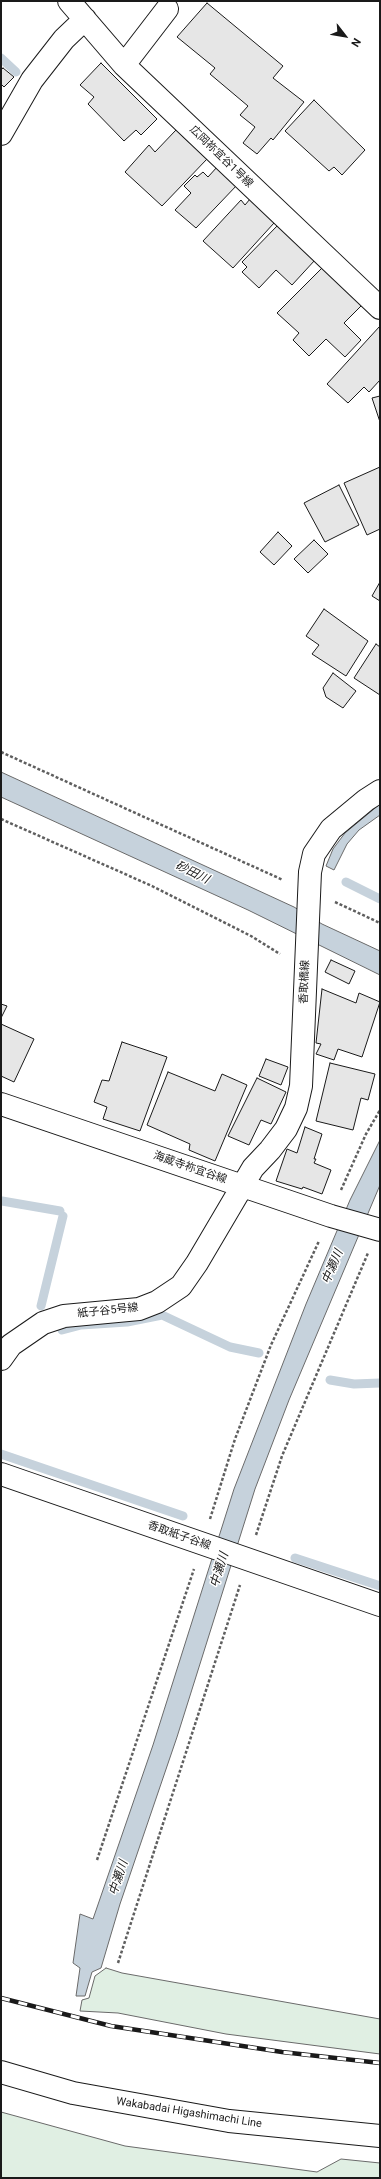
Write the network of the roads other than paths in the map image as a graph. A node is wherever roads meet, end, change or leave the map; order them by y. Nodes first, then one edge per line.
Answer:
1 (69, 1) edge
2 (167, 9) dead end
3 (85, 19) junction
4 (124, 65) junction
5 (1, 134) edge
6 (380, 308) edge
7 (380, 791) edge
8 (1, 1104) edge
9 (242, 1186) junction
10 (374, 1228) edge
11 (1, 1359) edge
12 (1, 1474) edge
13 (380, 1605) edge
14 (1, 2072) edge
15 (380, 2136) edge

1 - 3 street, 広岡祢宜谷1号線
2 - 4 street
3 - 4 street, 広岡祢宜谷1号線
3 - 5 street
4 - 6 street, 広岡祢宜谷1号線
7 - 9 street, 香取橋線
8 - 9 street, 海蔵寺祢宜谷線
9 - 10 street, 海蔵寺祢宜谷線
9 - 11 street, 紙子谷5号線
12 - 13 street, 香取紙子谷線
14 - 15 street, Wakabadai Higashimachi Line

